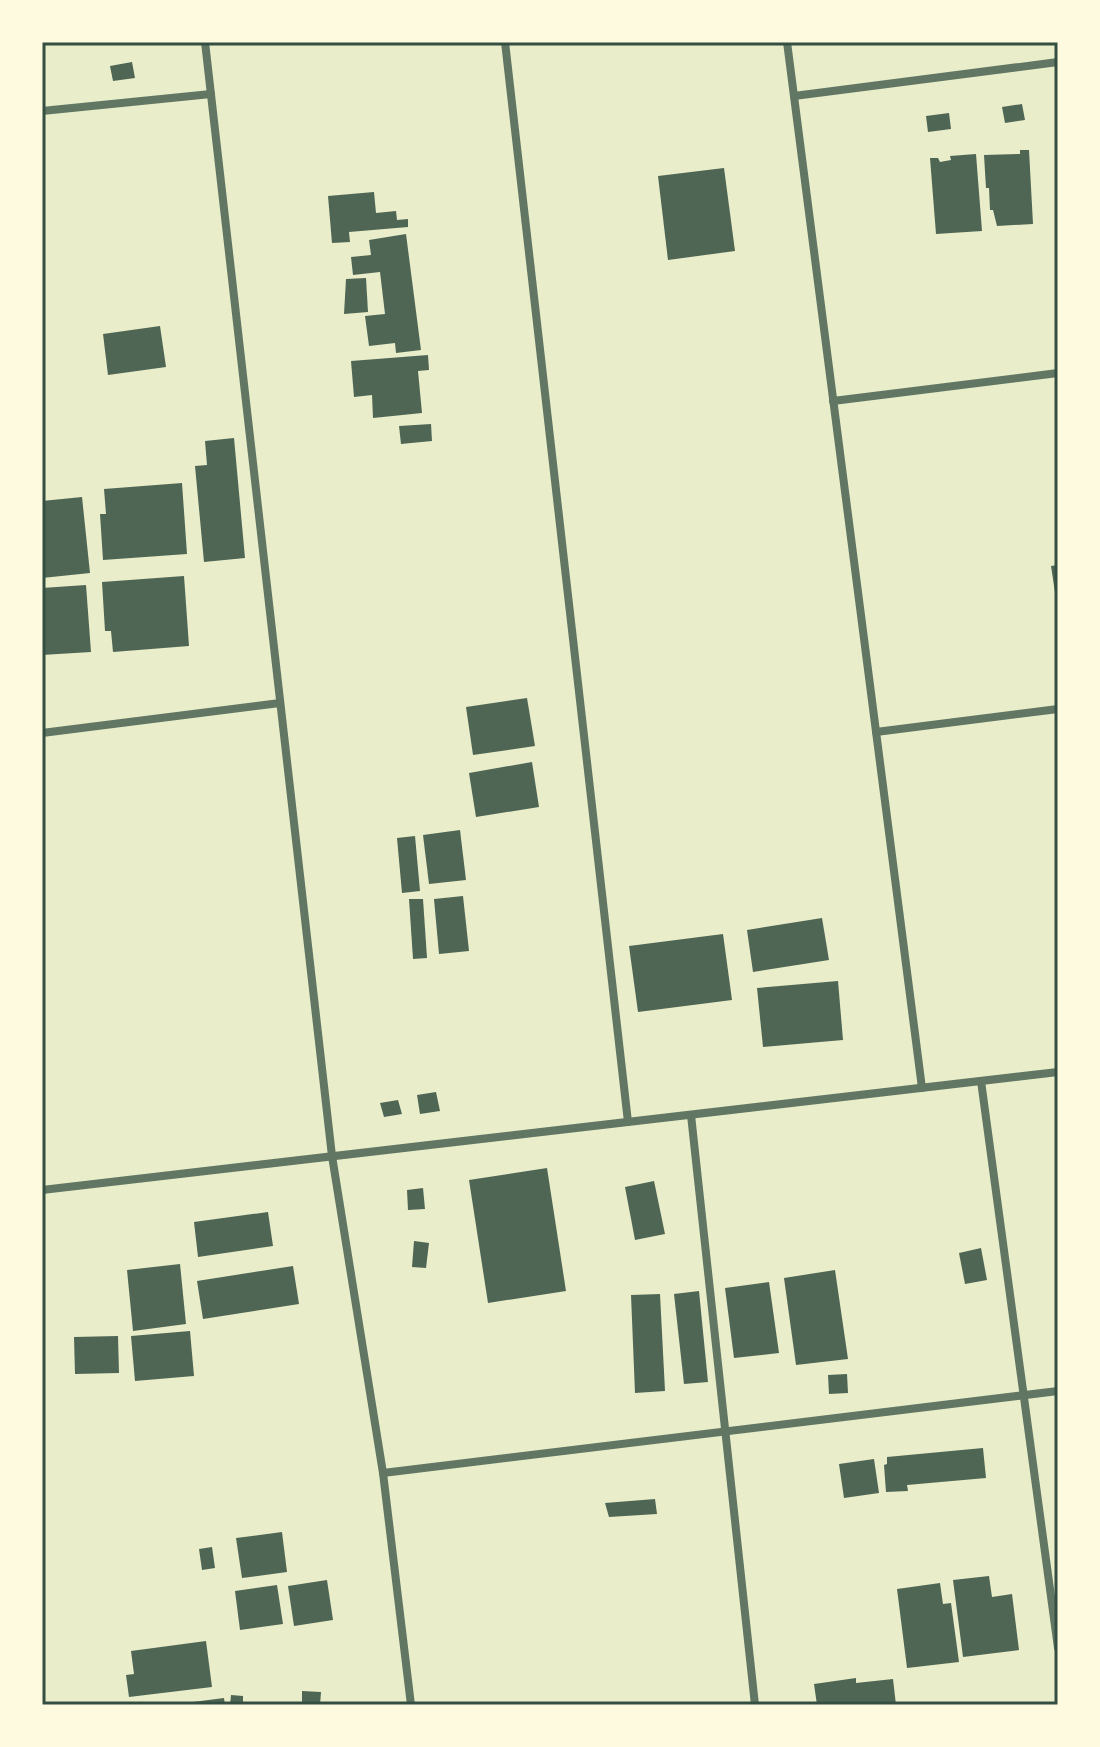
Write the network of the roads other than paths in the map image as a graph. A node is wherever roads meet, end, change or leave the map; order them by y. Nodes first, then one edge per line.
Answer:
1 (205, 42) edge
2 (505, 42) edge
3 (787, 42) edge
4 (1058, 62) edge
5 (211, 94) junction
6 (794, 96) junction
7 (42, 111) edge
8 (1058, 373) edge
9 (833, 401) junction
10 (280, 703) junction
11 (1058, 709) edge
12 (876, 732) junction
13 (42, 733) edge
14 (1058, 1072) edge
15 (981, 1081) junction
16 (922, 1088) junction
17 (691, 1115) junction
18 (628, 1122) junction
19 (332, 1156) junction
20 (42, 1190) edge
21 (1058, 1391) edge
22 (1023, 1395) junction
23 (725, 1431) junction
24 (383, 1473) junction
25 (1058, 1648) edge
26 (411, 1705) edge
27 (755, 1705) edge

1 - 5 street
2 - 18 street
3 - 6 street
4 - 6 street
5 - 7 street
5 - 10 street
6 - 9 street
8 - 9 street
9 - 12 street
10 - 13 street
10 - 19 street
11 - 12 street
12 - 16 street
14 - 15 street
15 - 16 street
15 - 22 street
16 - 17 street
17 - 18 street
17 - 23 street
18 - 19 street
19 - 20 street
19 - 24 street
21 - 22 street
22 - 23 street
22 - 25 street
23 - 24 street
23 - 27 street
24 - 26 street

